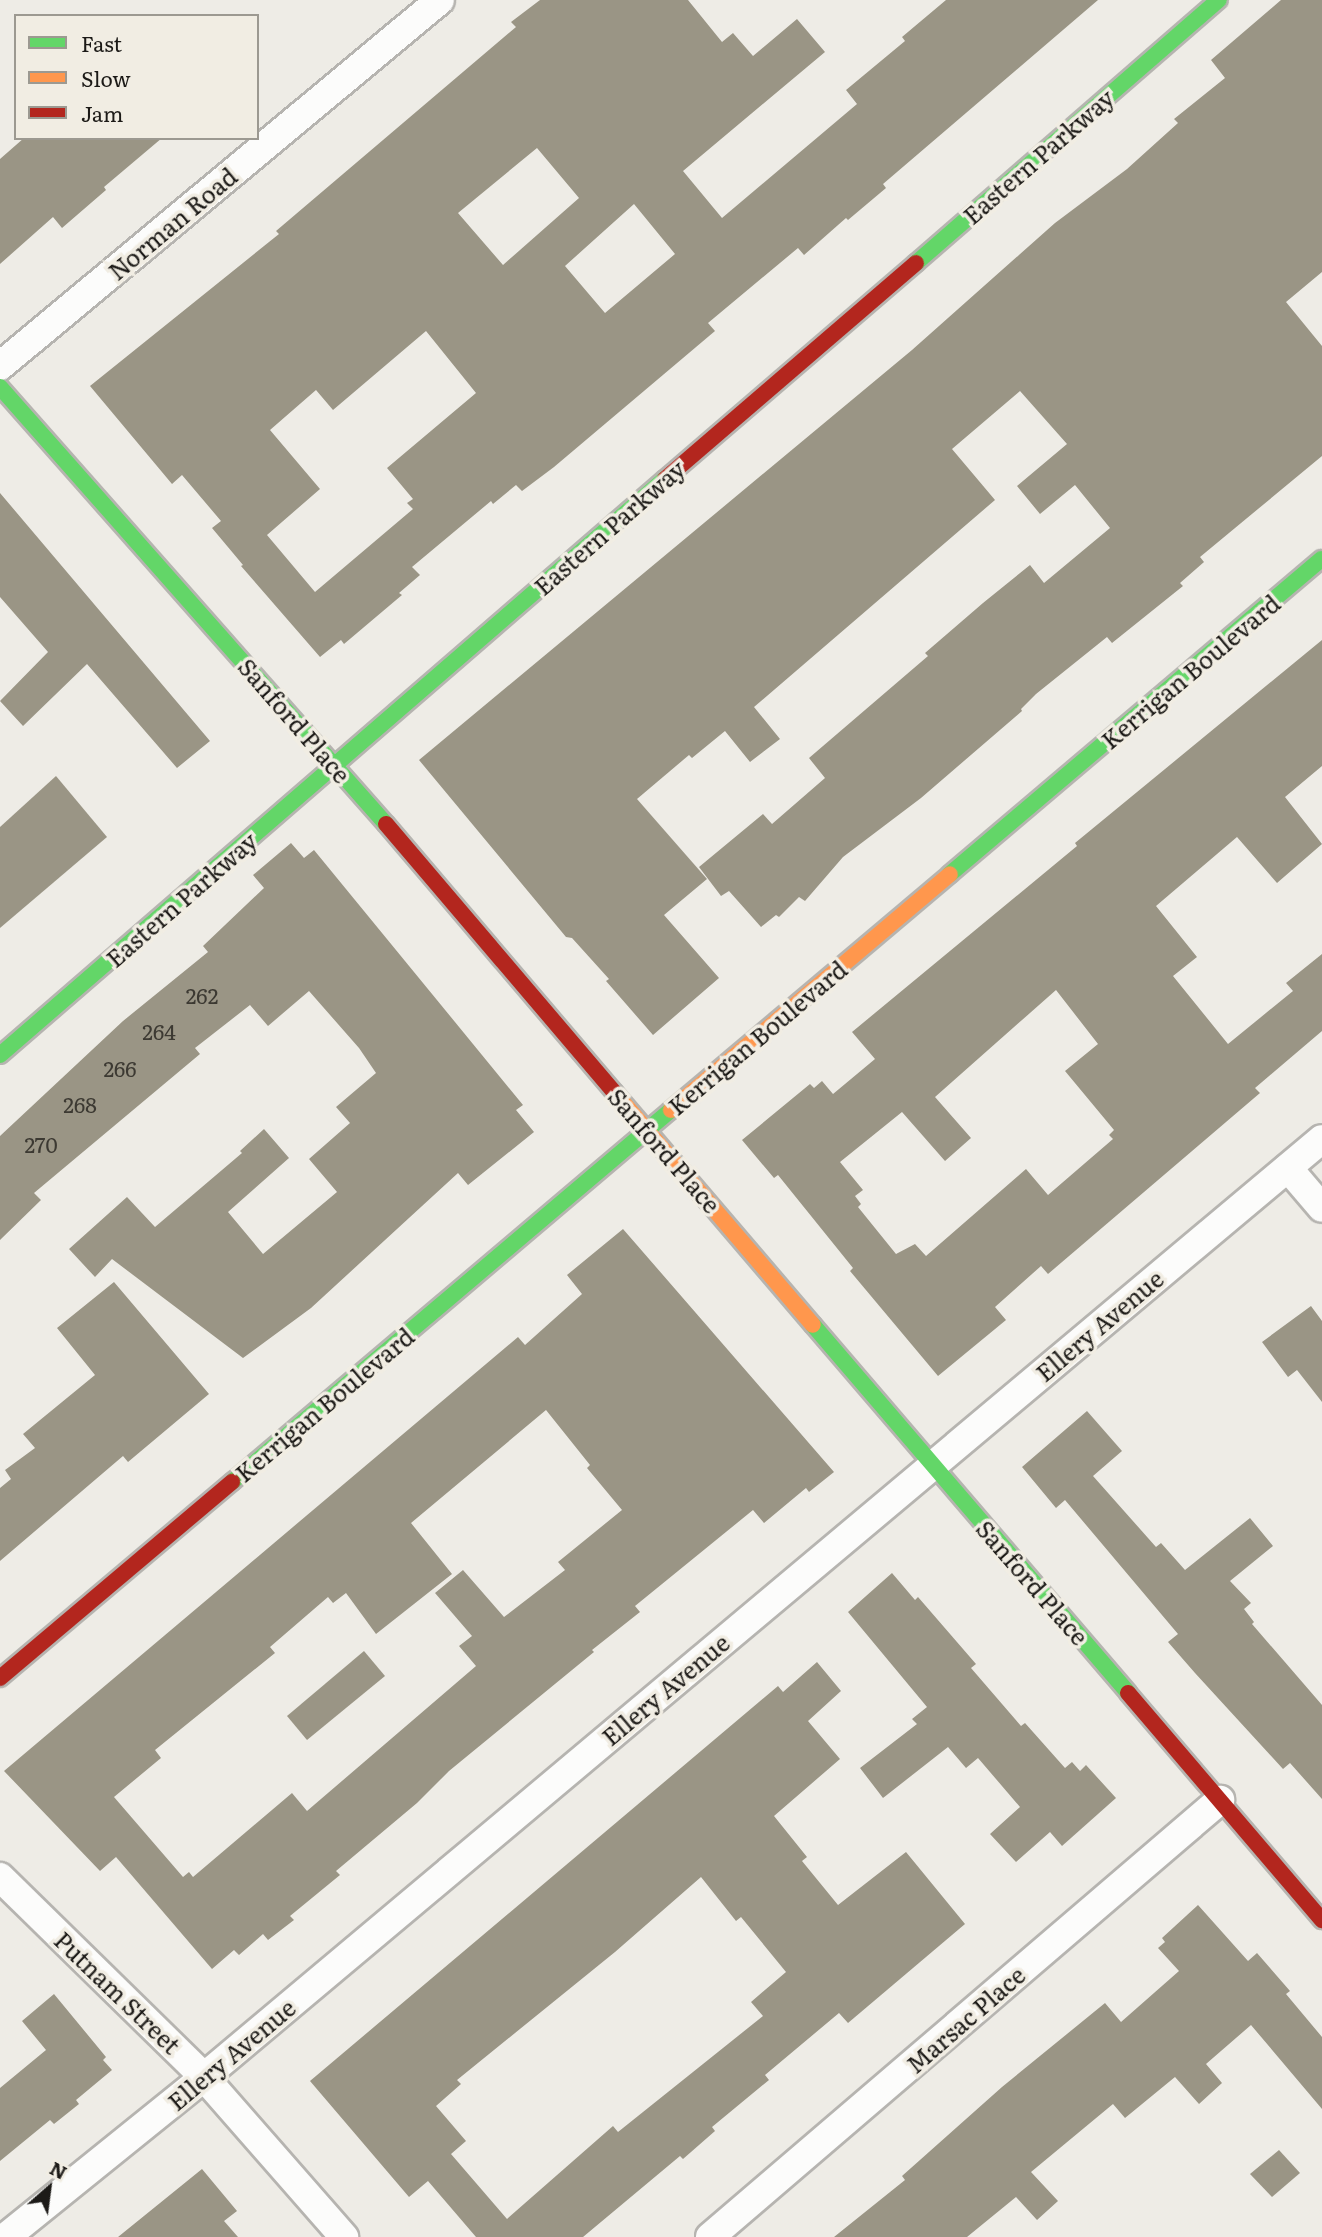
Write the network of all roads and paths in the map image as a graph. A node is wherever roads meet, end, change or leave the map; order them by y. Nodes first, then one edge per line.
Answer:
1 (440, 0) edge
2 (1219, 0) edge
3 (0, 366) edge
4 (0, 387) edge
5 (1322, 559) edge
6 (335, 765) junction
7 (0, 1055) edge
8 (647, 1130) junction
9 (1322, 1139) edge
10 (1288, 1168) junction
11 (1322, 1208) edge
12 (933, 1464) junction
13 (0, 1678) edge
14 (1220, 1800) junction
15 (0, 1877) edge
16 (1322, 1920) edge
17 (204, 2077) junction
18 (6, 2237) edge
19 (344, 2237) edge
20 (710, 2237) edge

1 - 3 street, Norman Road
2 - 6 street, Eastern Parkway
4 - 6 street, Sanford Place
5 - 8 street, Kerrigan Boulevard
6 - 7 street, Eastern Parkway
6 - 8 street, Sanford Place
8 - 12 street, Sanford Place
8 - 13 street, Kerrigan Boulevard
9 - 10 street, Ellery Avenue
10 - 11 street
10 - 12 street, Ellery Avenue
12 - 14 street, Sanford Place
12 - 17 street, Ellery Avenue
14 - 16 street, Sanford Place
14 - 20 street, Marsac Place
15 - 17 street, Putnam Street
17 - 18 street, Ellery Avenue
17 - 19 street, Putnam Street

